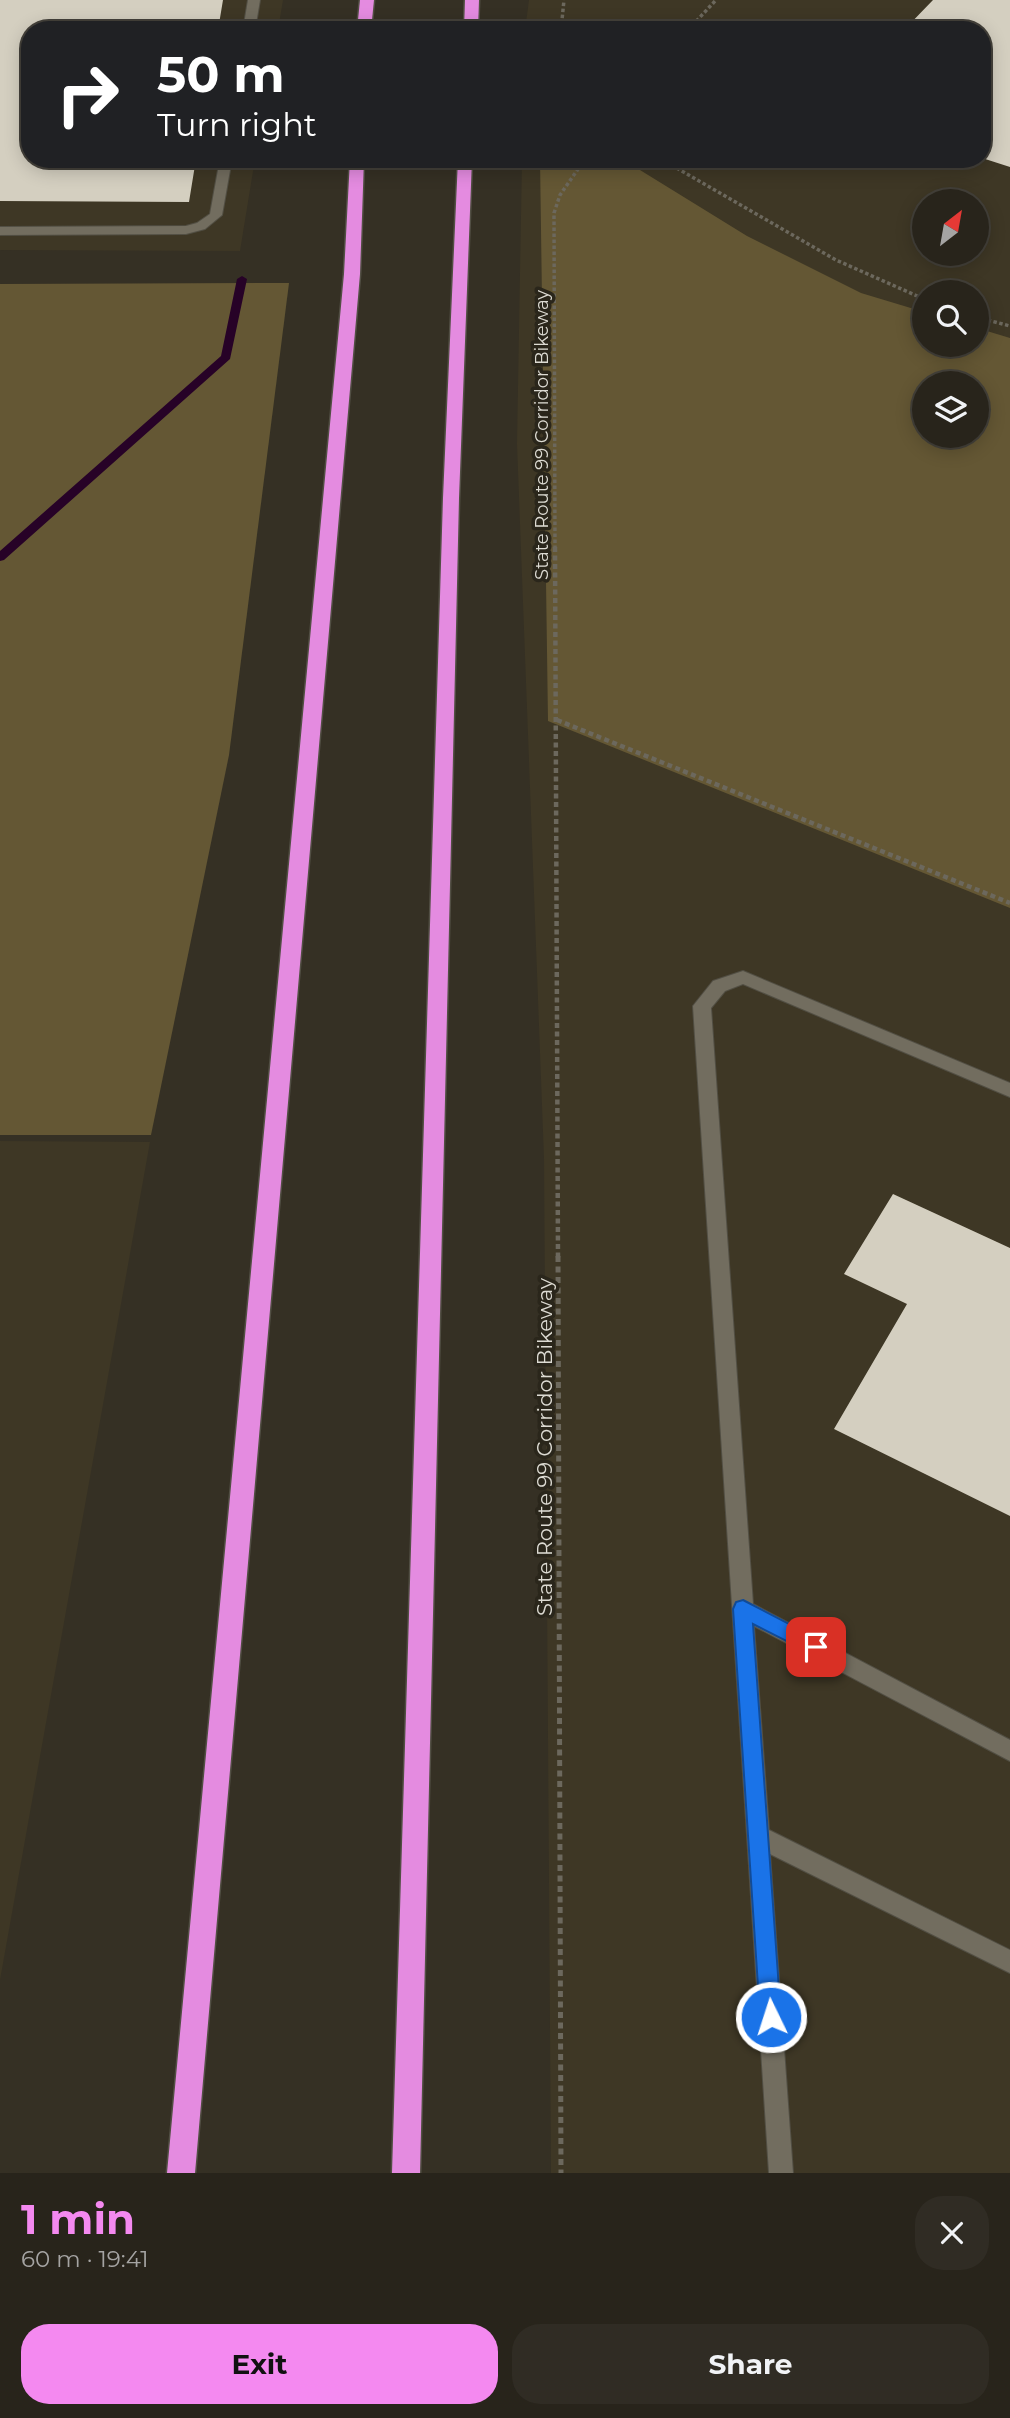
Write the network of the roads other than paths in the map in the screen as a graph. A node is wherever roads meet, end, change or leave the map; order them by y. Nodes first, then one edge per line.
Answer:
1 (254, 0) edge
2 (365, 0) edge
3 (472, 0) edge
4 (250, 21) edge
5 (364, 21) edge
6 (471, 21) edge
7 (224, 168) edge
8 (357, 168) edge
9 (465, 168) edge
10 (0, 231) edge
11 (1010, 1090) edge
12 (743, 1609) junction
13 (1010, 1751) edge
14 (758, 1836) junction
15 (1010, 1962) edge
16 (181, 2173) edge
17 (406, 2173) edge
18 (781, 2173) edge

1 - 4 lane
2 - 5 highway
3 - 6 highway
7 - 10 lane
8 - 16 highway
9 - 17 highway
11 - 12 lane
12 - 13 lane
12 - 14 lane
14 - 15 lane
14 - 18 lane

